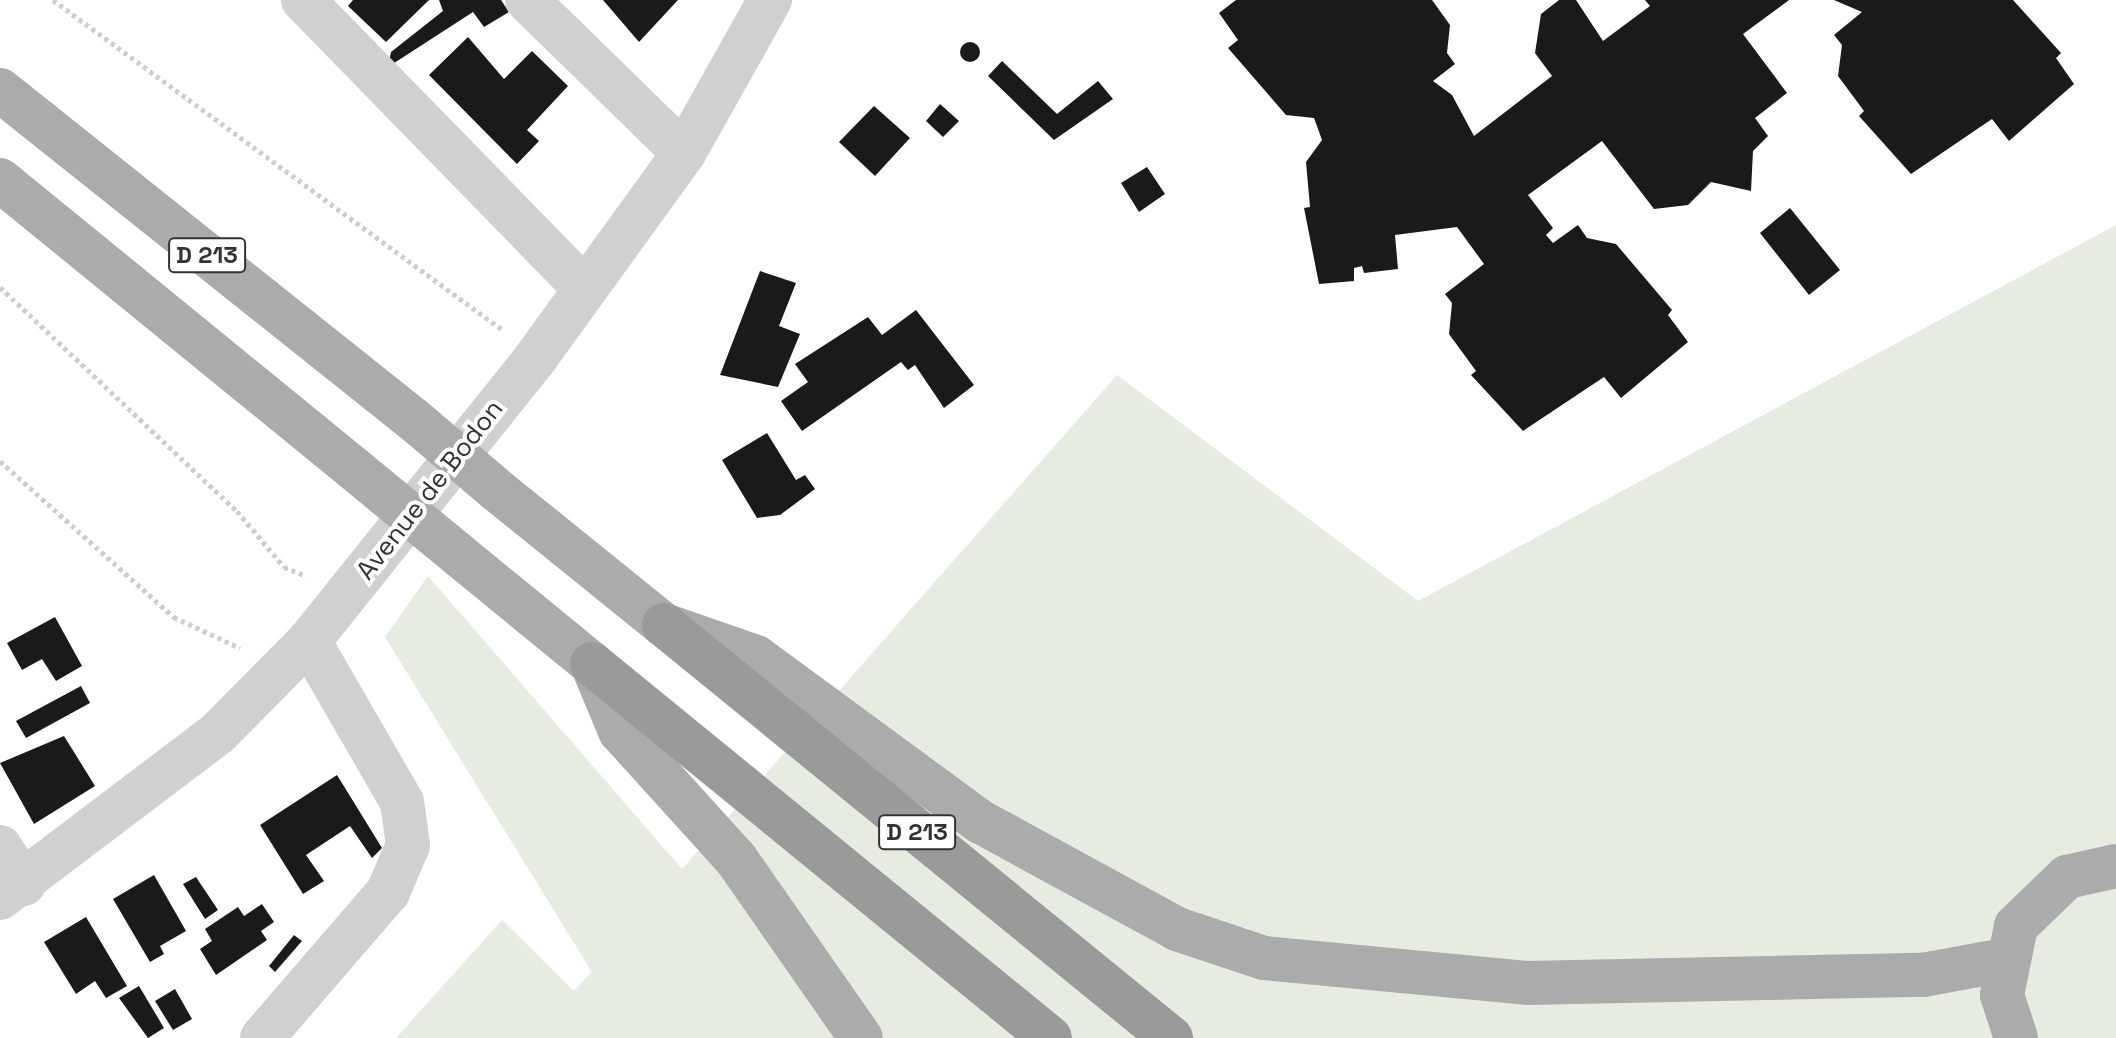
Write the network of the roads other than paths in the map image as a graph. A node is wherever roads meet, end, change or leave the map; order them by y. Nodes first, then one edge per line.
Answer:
1 (303, 0) edge
2 (527, 0) edge
3 (770, 0) edge
4 (0, 90) edge
5 (684, 153) junction
6 (0, 180) edge
7 (585, 289) junction
8 (664, 625) junction
9 (303, 648) junction
10 (592, 664) junction
11 (0, 847) edge
12 (2116, 866) edge
13 (12, 891) edge
14 (2004, 960) junction
15 (2011, 1035) edge
16 (262, 1038) edge
17 (861, 1038) edge
18 (1050, 1038) edge
19 (1171, 1038) edge

1 - 7 street
2 - 5 street
3 - 5 street, Avenue de Bodon
4 - 8 main road, D 213, bridge
5 - 7 street, Avenue de Bodon
6 - 10 main road, D 213, bridge
7 - 9 street, Avenue de Bodon
8 - 14 main road
8 - 19 highway, D 213
9 - 13 street, Avenue de Bodon
9 - 16 street
10 - 17 main road
10 - 18 highway, D 213
11 - 13 street
12 - 14 main road
14 - 15 main road

